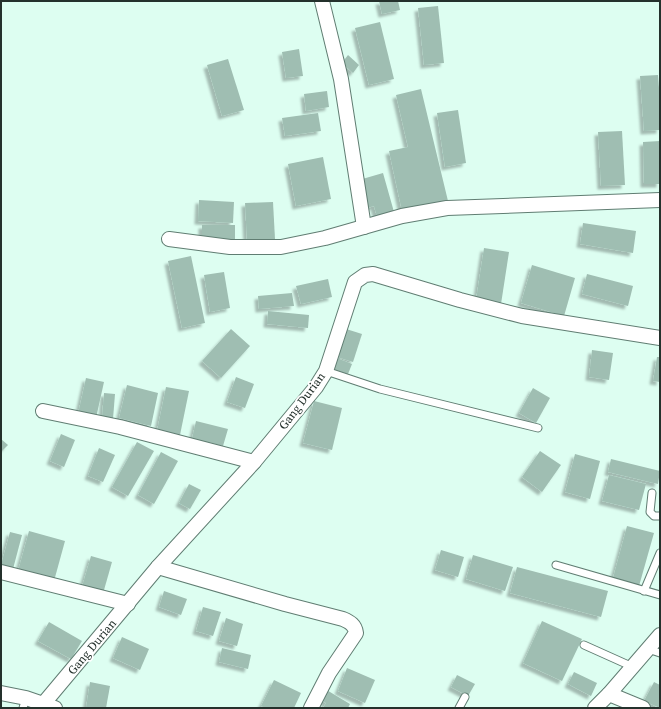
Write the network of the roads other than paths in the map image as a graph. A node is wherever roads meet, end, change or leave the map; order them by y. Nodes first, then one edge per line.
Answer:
1 (322, 1) edge
2 (660, 200) edge
3 (364, 227) junction
4 (169, 239) dead end
5 (660, 338) edge
6 (326, 371) junction
7 (43, 411) dead end
8 (538, 428) dead end
9 (254, 462) junction
10 (652, 493) dead end
11 (660, 516) edge
12 (660, 553) edge
13 (556, 565) dead end
14 (158, 567) junction
15 (1, 572) edge
16 (644, 591) junction
17 (660, 595) edge
18 (128, 604) junction
19 (660, 634) edge
20 (584, 645) dead end
21 (654, 651) edge
22 (633, 667) junction
23 (1, 693) edge
24 (465, 697) dead end
25 (24, 703) edge
26 (602, 703) edge
27 (50, 706) edge
28 (312, 708) edge
29 (459, 708) edge
30 (643, 708) edge

1 - 3 street
2 - 3 street
3 - 4 street
5 - 6 street, Gang Durian
6 - 8 lane
6 - 9 street, Gang Durian
7 - 9 street
9 - 14 street, Gang Durian
10 - 11 lane
12 - 16 lane
13 - 16 lane
14 - 18 street, Gang Durian
14 - 28 street
15 - 18 street
16 - 17 lane
18 - 27 street, Gang Durian
19 - 21 street
20 - 22 lane
21 - 22 street
22 - 26 street
23 - 25 street
24 - 29 lane
25 - 27 street
26 - 30 street

